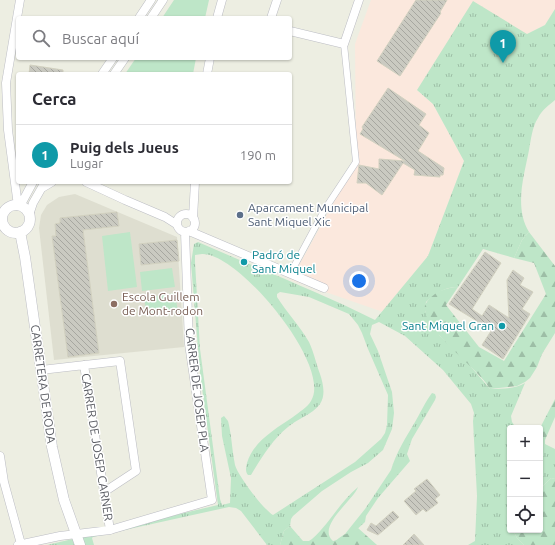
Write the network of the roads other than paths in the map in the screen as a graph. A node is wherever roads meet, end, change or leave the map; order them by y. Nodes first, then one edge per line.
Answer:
1 (20, 0) edge
2 (151, 0) edge
3 (163, 0) edge
4 (222, 0) edge
5 (277, 0) edge
6 (359, 0) edge
7 (17, 16) edge
8 (140, 16) edge
9 (152, 16) edge
10 (219, 16) edge
11 (272, 16) edge
12 (16, 20) edge
13 (292, 31) edge
14 (344, 44) junction
15 (112, 60) edge
16 (124, 60) edge
17 (210, 60) edge
18 (103, 72) edge
19 (115, 72) edge
20 (207, 72) edge
21 (3, 83) edge
22 (10, 145) junction
23 (16, 150) edge
24 (32, 184) edge
25 (91, 184) edge
26 (195, 184) edge
27 (43, 185) edge
28 (194, 200) junction
29 (19, 206) junction
30 (2, 213) edge
31 (29, 215) junction
32 (181, 215) junction
33 (194, 221) junction
34 (176, 224) junction
35 (2, 226) edge
36 (20, 232) junction
37 (187, 232) junction
38 (207, 238) junction
39 (290, 274) junction
40 (324, 288) dead end
41 (84, 365) junction
42 (41, 370) junction
43 (0, 456) edge
44 (2, 482) edge
45 (104, 492) junction
46 (110, 530) junction
47 (77, 534) junction
48 (20, 545) edge
49 (80, 545) edge

1 - 7 street
2 - 8 street
3 - 9 street
4 - 10 street
5 - 11 street
6 - 14 street
12 - 21 street
13 - 14 street
14 - 39 street
15 - 18 street
16 - 19 street
17 - 20 street
21 - 22 street
22 - 23 street
22 - 29 street
24 - 29 street
25 - 34 street
26 - 28 street
27 - 31 street
28 - 32 street
28 - 33 street
29 - 30 street
29 - 31 street
30 - 35 street
31 - 36 street
32 - 33 street
32 - 34 street
33 - 37 street
33 - 38 street
34 - 37 street
35 - 36 street
36 - 42 street, CARRETERA DE RODA
37 - 38 street
37 - 46 street, CARRER DE JOSEP PLA
38 - 39 street
39 - 40 street
41 - 42 street
41 - 45 street, CARRER DE JOSEP CARNER
41 - 45 street
42 - 47 street, CARRETERA DE RODA
43 - 44 street
44 - 48 street
45 - 46 street, CARRER DE JOSEP CARNER
46 - 47 street
47 - 48 street
47 - 49 street, CARRETERA DE RODA

